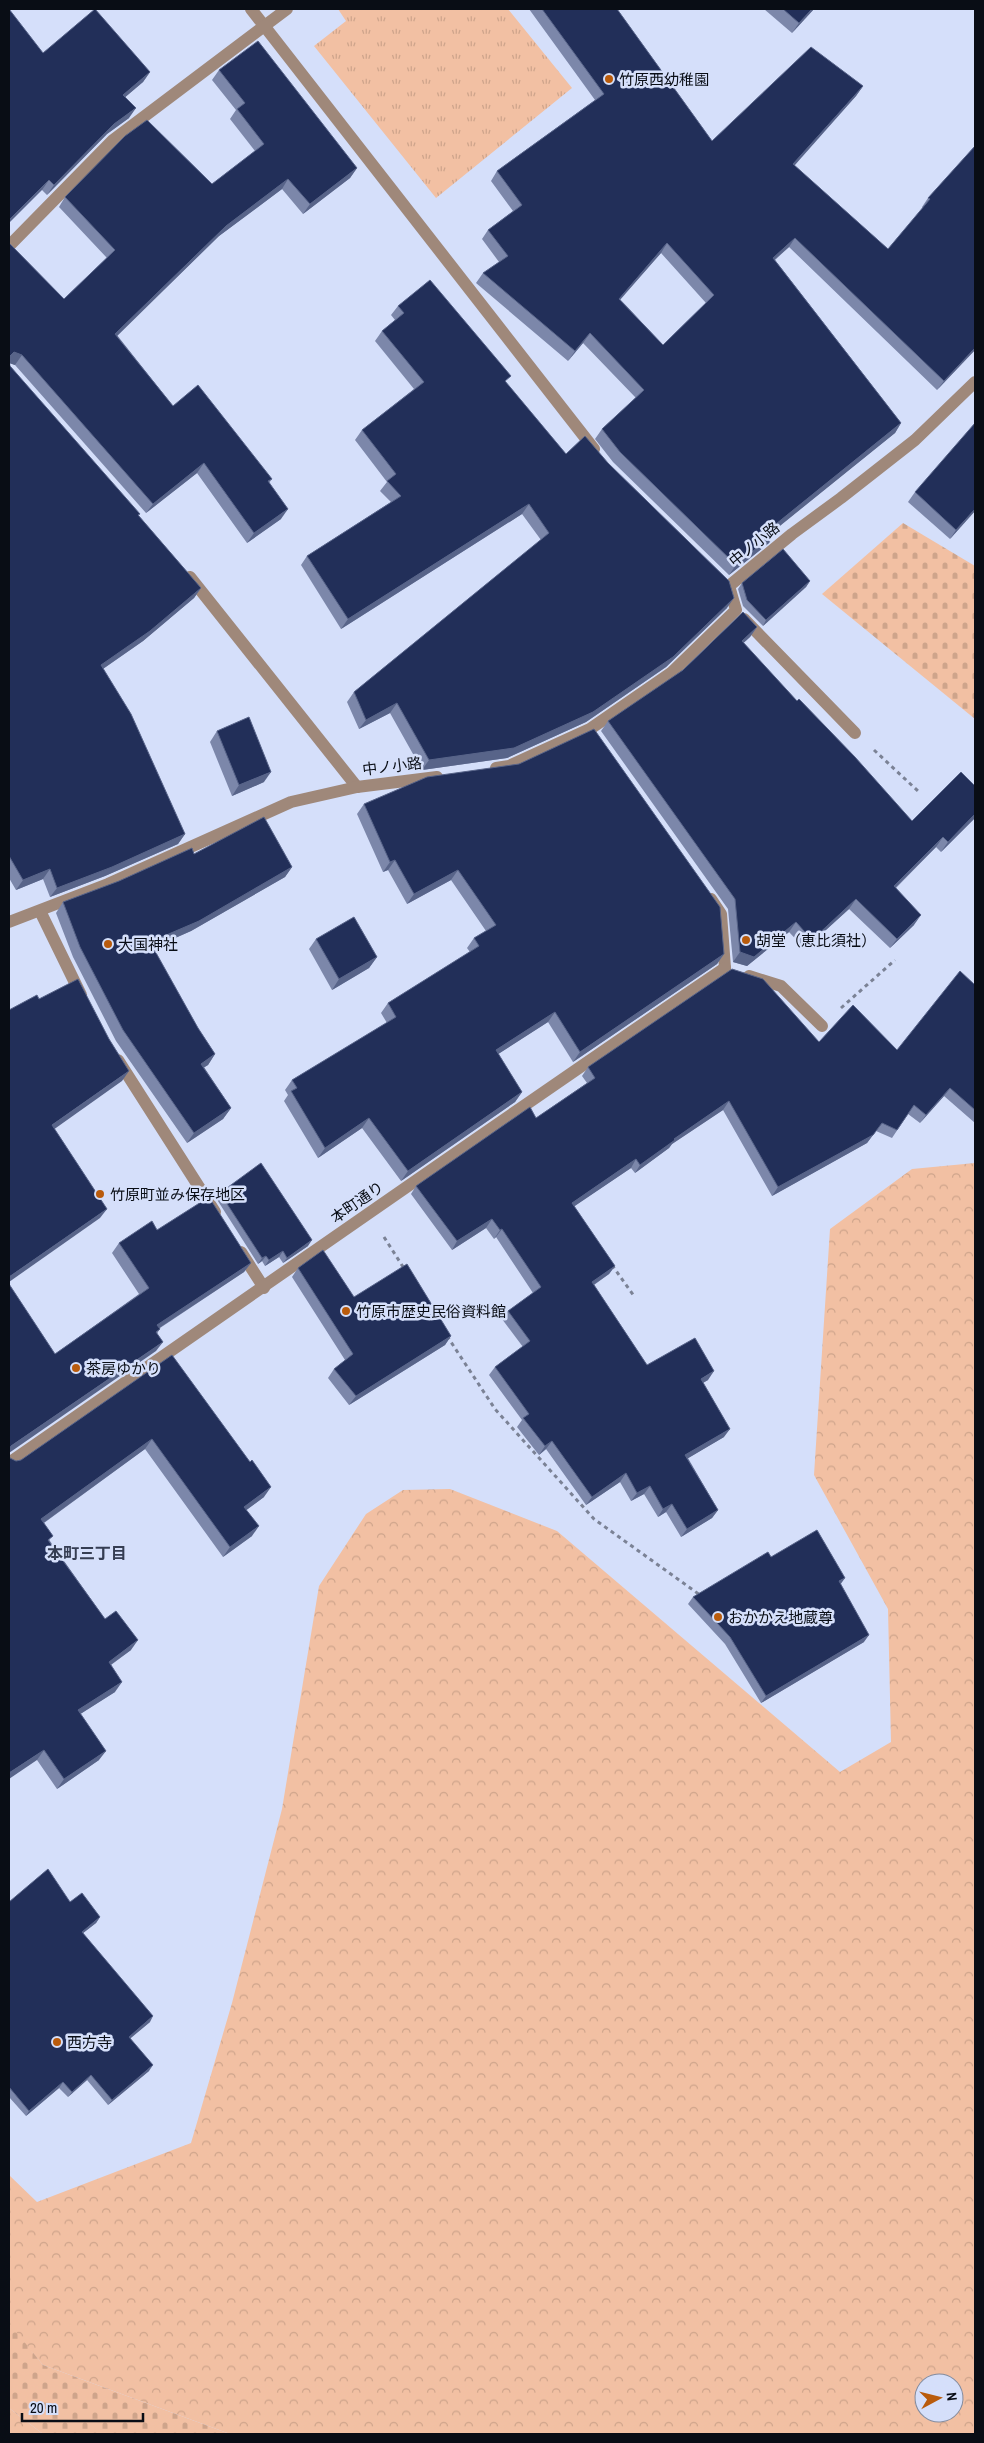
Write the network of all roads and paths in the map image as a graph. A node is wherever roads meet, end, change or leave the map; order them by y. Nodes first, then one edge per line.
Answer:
1 (251, 9) edge
2 (287, 9) edge
3 (262, 26) junction
4 (9, 246) edge
5 (975, 382) edge
6 (601, 459) edge
7 (185, 571) edge
8 (736, 610) junction
9 (855, 733) joint
10 (482, 770) edge
11 (454, 775) edge
12 (358, 787) junction
13 (919, 792) dead end
14 (704, 890) edge
15 (40, 911) junction
16 (9, 922) edge
17 (895, 960) dead end
18 (725, 968) junction
19 (87, 1006) edge
20 (822, 1026) joint
21 (109, 1046) edge
22 (369, 1213) junction
23 (221, 1221) edge
24 (232, 1238) edge
25 (606, 1257) edge
26 (405, 1270) edge
27 (264, 1288) junction
28 (634, 1296) dead end
29 (442, 1328) edge
30 (9, 1462) edge
31 (708, 1601) edge

1 - 3 street
2 - 3 street
3 - 4 street
3 - 6 street
5 - 8 street, 中ノ小路
7 - 12 street
8 - 9 street
8 - 10 street
9 - 13 path
11 - 12 street, 中ノ小路
12 - 15 street, 中ノ小路
14 - 18 street
15 - 16 street, 中ノ小路
15 - 19 street
17 - 20 path
18 - 20 street
18 - 22 street, 本町通り
21 - 23 street
22 - 26 path
22 - 27 street, 本町通り
24 - 27 street
25 - 28 path
27 - 30 street, 本町通り
29 - 31 path

